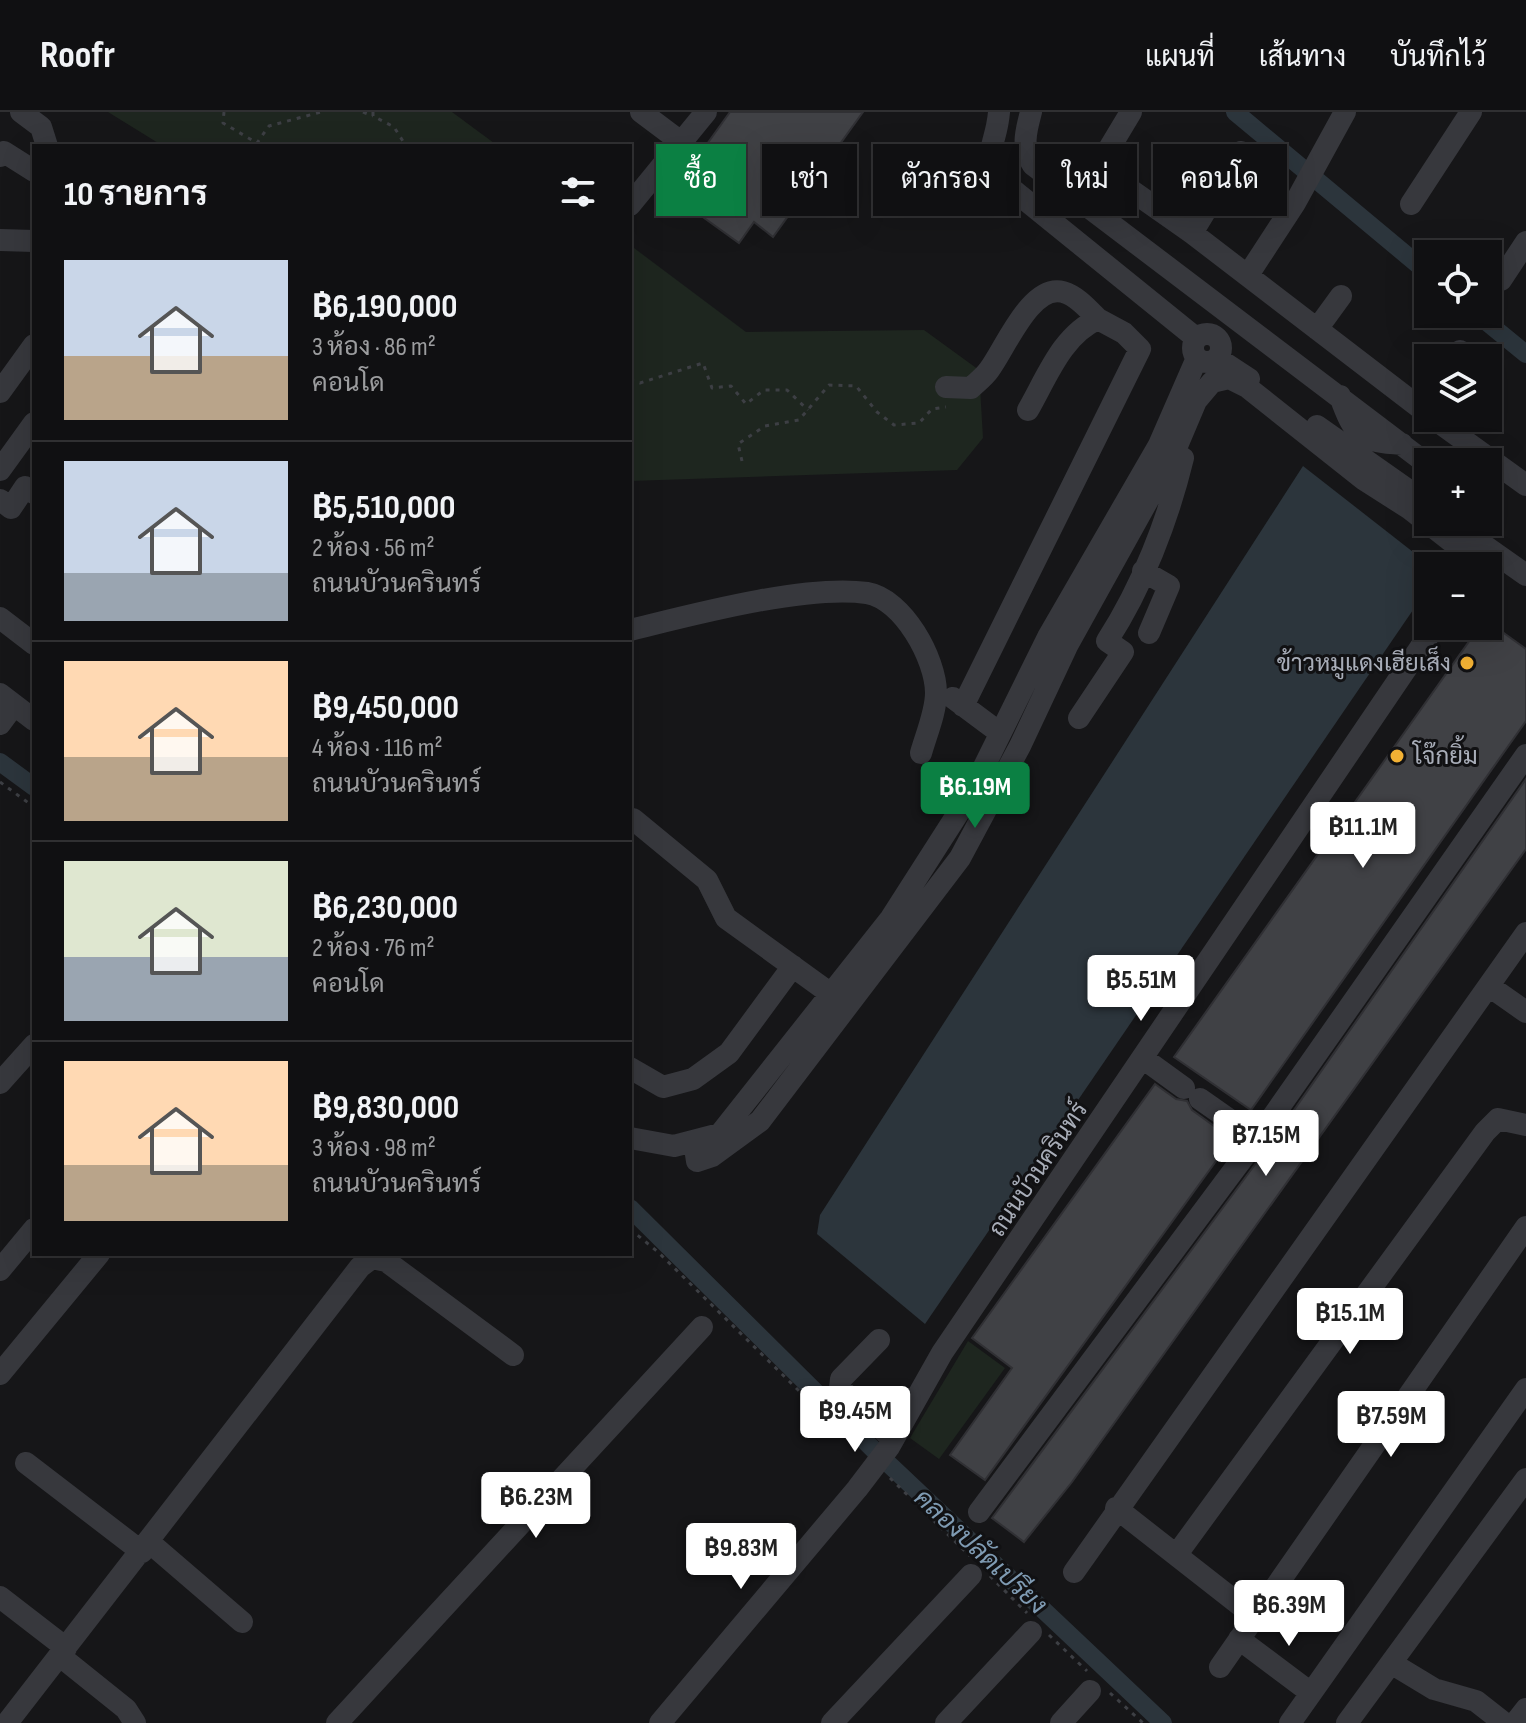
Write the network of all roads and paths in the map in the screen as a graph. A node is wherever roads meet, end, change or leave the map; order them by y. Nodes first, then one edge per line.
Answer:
1 (21, 112) edge
2 (224, 112) edge
3 (321, 112) edge
4 (363, 112) edge
5 (641, 112) edge
6 (706, 112) edge
7 (999, 112) edge
8 (1031, 112) edge
9 (1131, 112) edge
10 (1345, 112) edge
11 (1471, 112) edge
12 (373, 114) edge
13 (681, 142) junction
14 (46, 144) edge
15 (405, 144) edge
16 (0, 156) edge
17 (32, 170) edge
18 (632, 203) edge
19 (1411, 204) dead end
20 (1202, 216) edge
21 (1192, 233) junction
22 (0, 240) edge
23 (32, 241) edge
24 (1526, 242) edge
25 (1248, 275) junction
26 (1502, 278) edge
27 (1341, 296) dead end
28 (1098, 319) junction
29 (1317, 329) junction
30 (32, 348) edge
31 (1203, 351) junction
32 (632, 381) edge
33 (946, 387) dead end
34 (0, 392) edge
35 (1414, 400) edge
36 (960, 406) dead end
37 (808, 410) junction
38 (1028, 410) dead end
39 (32, 426) edge
40 (1459, 432) edge
41 (1166, 449) junction
42 (1414, 454) edge
43 (742, 461) dead end
44 (0, 470) edge
45 (1523, 478) edge
46 (32, 492) edge
47 (1414, 494) edge
48 (0, 500) edge
49 (1470, 552) edge
50 (1502, 558) edge
51 (1143, 571) junction
52 (1526, 575) edge
53 (0, 618) edge
54 (632, 630) edge
55 (1149, 633) dead end
56 (1425, 640) edge
57 (32, 642) edge
58 (934, 684) junction
59 (7, 700) edge
60 (963, 706) junction
61 (1079, 718) dead end
62 (32, 719) edge
63 (0, 724) edge
64 (1000, 733) junction
65 (921, 753) dead end
66 (1526, 755) edge
67 (0, 782) edge
68 (32, 806) edge
69 (633, 819) dead end
70 (1526, 933) edge
71 (793, 966) junction
72 (1489, 986) junction
73 (831, 994) junction
74 (1526, 1012) edge
75 (32, 1047) edge
76 (1144, 1059) junction
77 (632, 1069) edge
78 (0, 1083) edge
79 (1526, 1125) edge
80 (632, 1138) edge
81 (1257, 1139) junction
82 (694, 1141) junction
83 (1526, 1227) edge
84 (32, 1231) edge
85 (97, 1256) edge
86 (0, 1270) edge
87 (702, 1327) dead end
88 (879, 1340) dead end
89 (513, 1355) dead end
90 (0, 1374) edge
91 (1526, 1389) edge
92 (891, 1443) junction
93 (26, 1463) dead end
94 (1526, 1479) edge
95 (1116, 1508) junction
96 (979, 1512) dead end
97 (145, 1547) junction
98 (1177, 1554) junction
99 (1074, 1572) dead end
100 (971, 1575) dead end
101 (0, 1597) edge
102 (1254, 1616) junction
103 (242, 1622) dead end
104 (1031, 1632) dead end
105 (1239, 1639) junction
106 (63, 1652) junction
107 (1391, 1663) junction
108 (1220, 1667) dead end
109 (1090, 1691) dead end
110 (1311, 1693) junction
111 (1526, 1709) edge
112 (7, 1723) edge
113 (135, 1723) edge
114 (337, 1723) edge
115 (660, 1723) edge
116 (832, 1723) edge
117 (946, 1723) edge
118 (1061, 1723) edge
119 (1290, 1723) edge
120 (1347, 1723) edge
121 (1504, 1723) edge
122 (1515, 1723) edge

1 - 14 street
2 - 3 path
4 - 12 path
5 - 13 street
6 - 13 street
7 - 31 street
8 - 42 street
9 - 21 street
10 - 25 street
11 - 19 street
12 - 15 path
13 - 18 street
16 - 17 street
20 - 21 street
21 - 25 street
22 - 23 street
24 - 26 street
25 - 29 street
27 - 29 street
28 - 33 street
28 - 38 street
28 - 60 street
29 - 35 street
30 - 34 street
31 - 41 street
31 - 47 street
32 - 37 path
36 - 37 path
37 - 43 path
39 - 44 street
40 - 45 street
41 - 49 street
41 - 51 street
41 - 64 street
41 - 82 street
46 - 48 street
50 - 52 street
51 - 55 street
51 - 61 street
53 - 57 street
54 - 58 street
56 - 76 street, ถนนบัวนครินทร์
58 - 60 street
58 - 65 street
59 - 62 street
59 - 63 street
60 - 64 street
64 - 73 street
66 - 81 street
67 - 68 path
69 - 71 street
70 - 72 street
71 - 73 street
71 - 77 street
72 - 74 street
72 - 95 street
73 - 82 street
75 - 78 street
76 - 81 street
76 - 92 street, ถนนบัวนครินทร์
79 - 98 street
80 - 82 street
81 - 96 street
83 - 102 street
84 - 86 street
85 - 90 street
87 - 114 street
88 - 92 street
89 - 97 street
91 - 110 street
92 - 115 street, ถนนบัวนครินทร์
93 - 97 street
94 - 107 street
95 - 98 street
95 - 99 street
97 - 103 street
97 - 106 street
98 - 102 street
100 - 116 street
101 - 106 street
102 - 105 street
104 - 117 street
105 - 108 street
105 - 110 street
106 - 112 street
106 - 113 street
107 - 120 street
107 - 121 street
109 - 118 street
110 - 119 street
111 - 122 street

